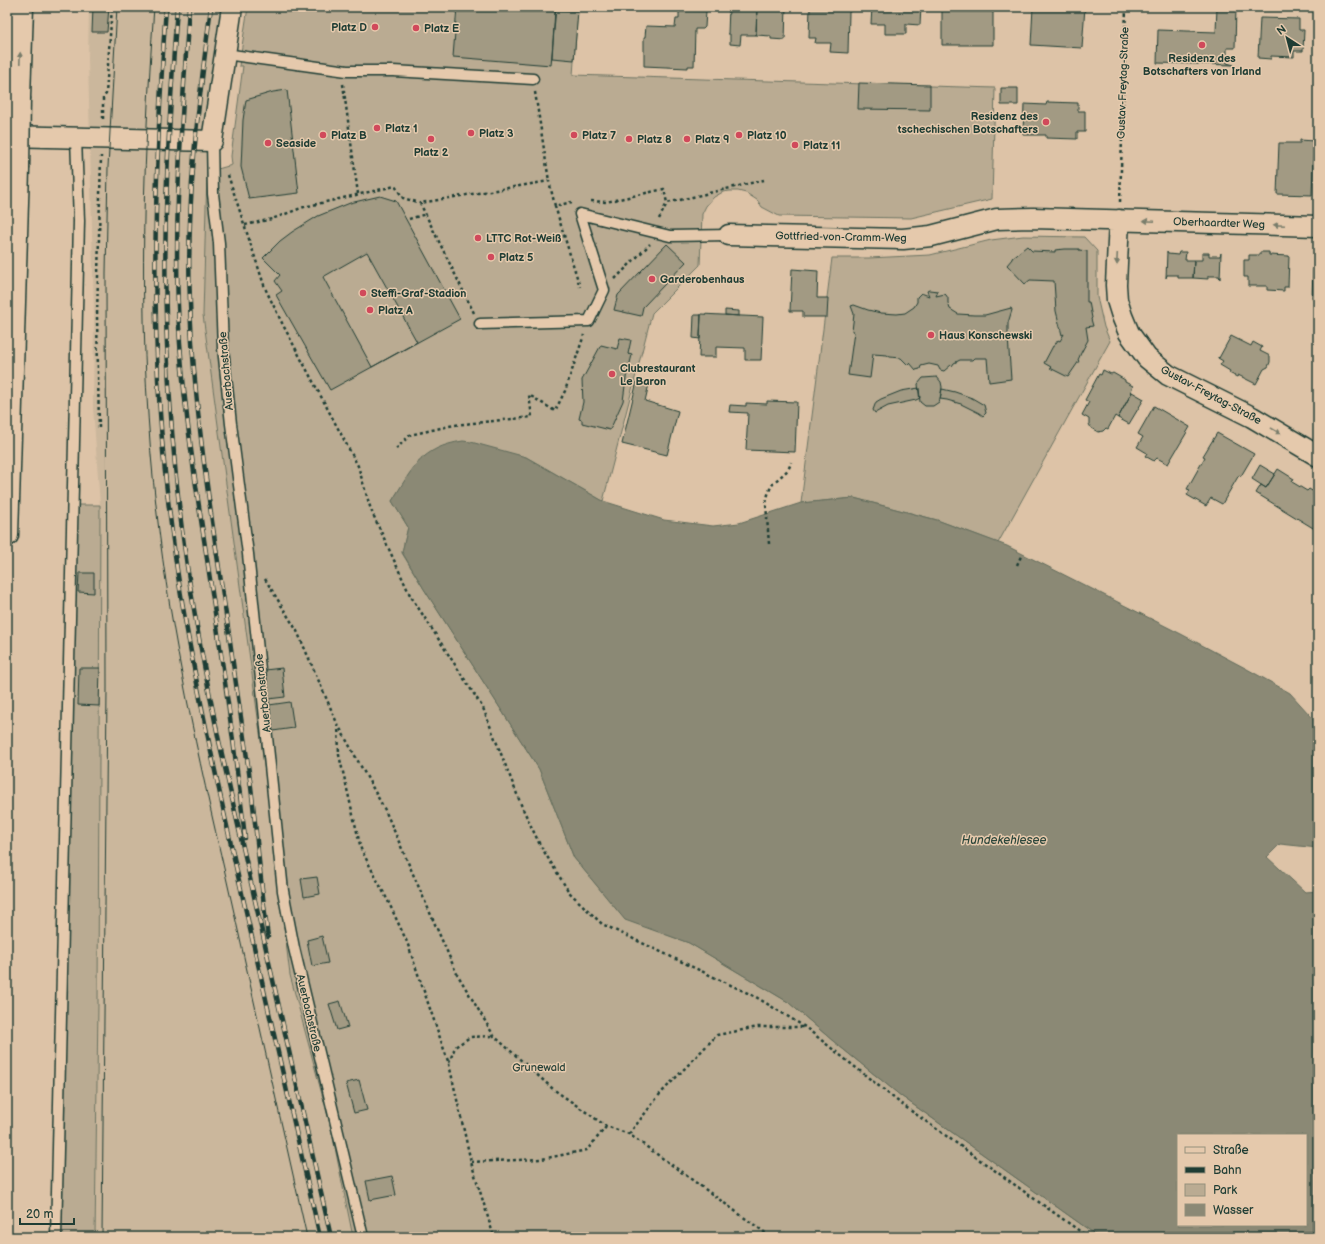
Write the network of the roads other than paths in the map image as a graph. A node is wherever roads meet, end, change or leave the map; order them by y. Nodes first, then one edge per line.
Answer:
1 (22, 7) edge
2 (232, 7) edge
3 (225, 54) junction
4 (533, 79) road end
5 (7, 136) edge
6 (76, 138) junction
7 (212, 146) junction
8 (1119, 214) junction
9 (1318, 226) edge
10 (729, 236) joint
11 (480, 324) road end
12 (1318, 456) edge
13 (7, 535) edge
14 (56, 1237) edge
15 (363, 1237) edge

13 -> 1 highway, bridge
2 - 3 street, Auerbachstraße
3 - 4 lane
3 - 7 street, Auerbachstraße
5 - 6 street
6 - 7 street
6 - 14 lane
7 - 15 lane, Auerbachstraße
9 -> 8 street, Oberhaardter Weg
8 - 10 street, Gottfried-von-Cramm-Weg
8 -> 12 street, Gustav-Freytag-Straße
10 - 11 lane

